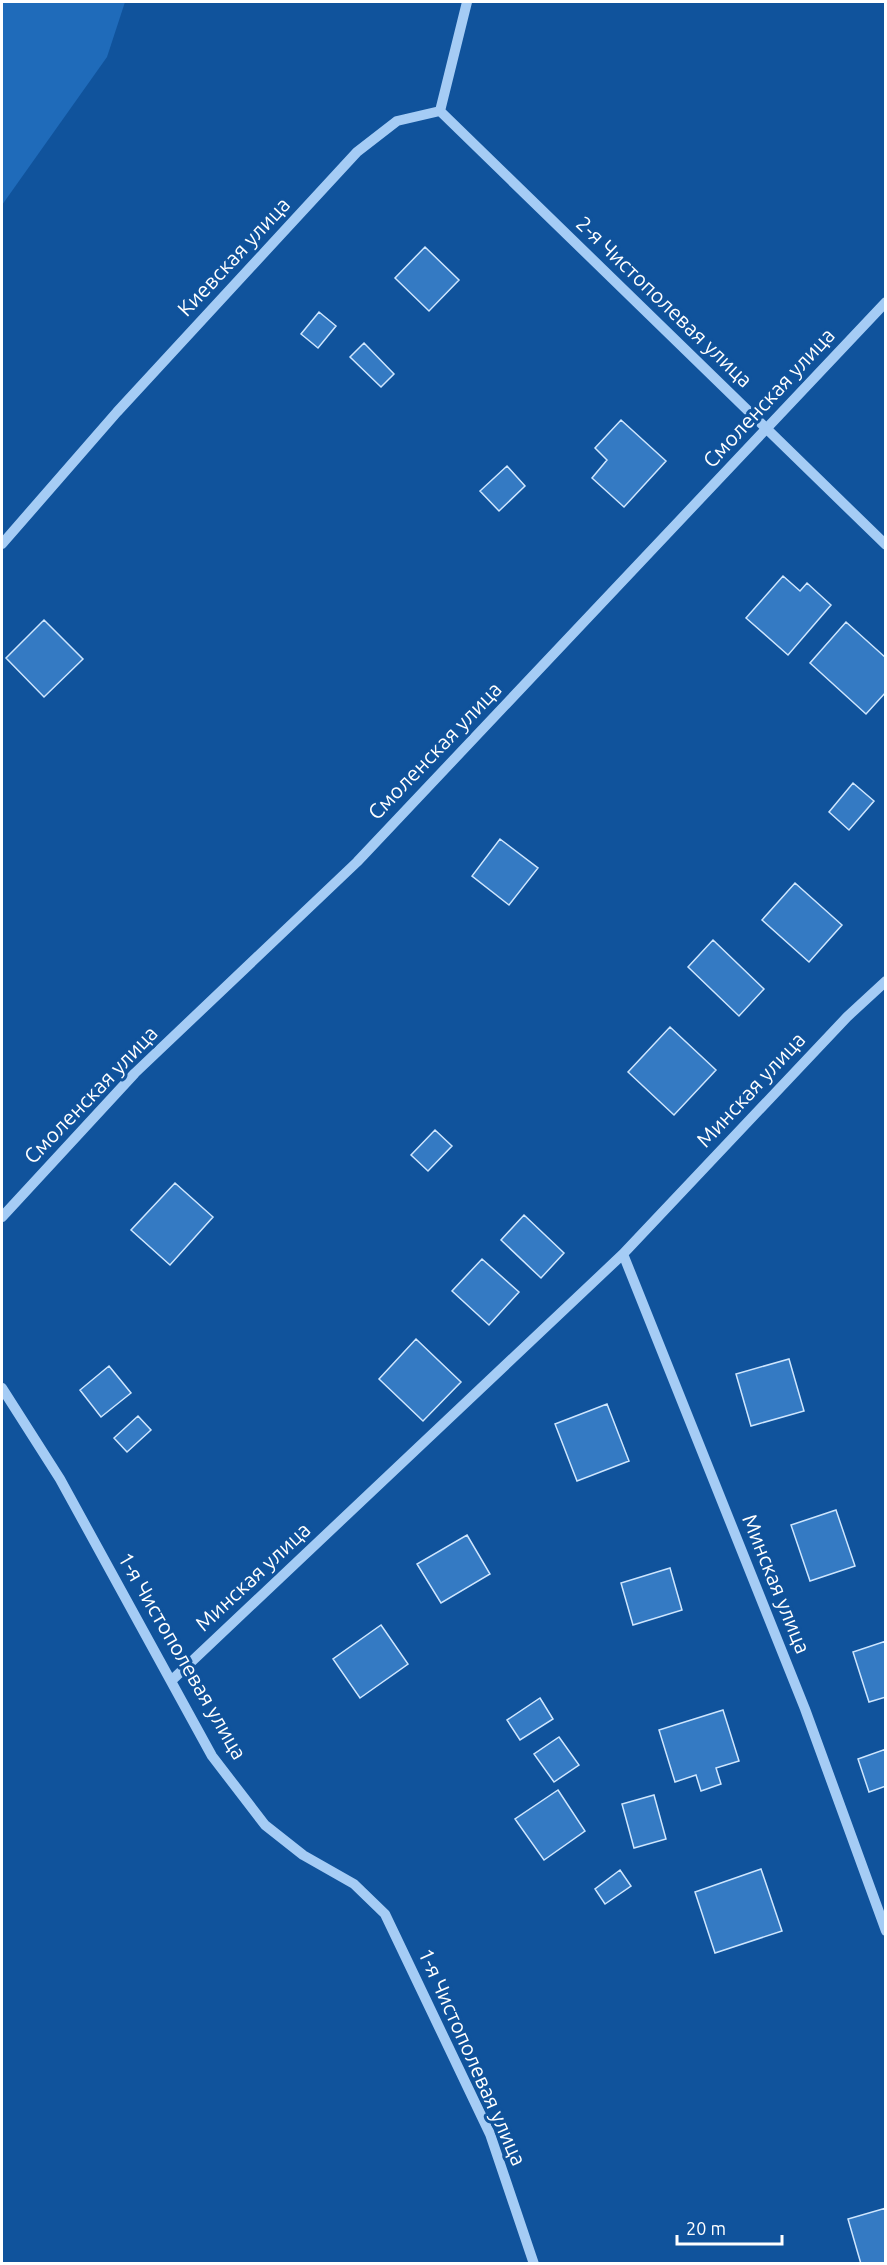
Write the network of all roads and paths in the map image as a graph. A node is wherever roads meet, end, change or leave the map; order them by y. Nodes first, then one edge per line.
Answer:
1 (467, 2) edge
2 (441, 111) junction
3 (885, 302) edge
4 (767, 430) junction
5 (2, 544) edge
6 (885, 545) edge
7 (885, 981) edge
8 (2, 1217) edge
9 (623, 1254) junction
10 (2, 1388) edge
11 (171, 1681) junction
12 (885, 1931) edge
13 (534, 2264) edge

1 - 2 street
2 - 4 street, 2-я Чистополевая улица
2 - 5 street, Киевская улица
3 - 4 street, Смоленская улица
4 - 6 street, 2-я Чистополевая улица
4 - 8 street, Смоленская улица
7 - 9 street, Минская улица
9 - 11 street, Минская улица
9 - 12 street, Минская улица
10 - 11 street, 1-я Чистополевая улица
11 - 13 street, 1-я Чистополевая улица

